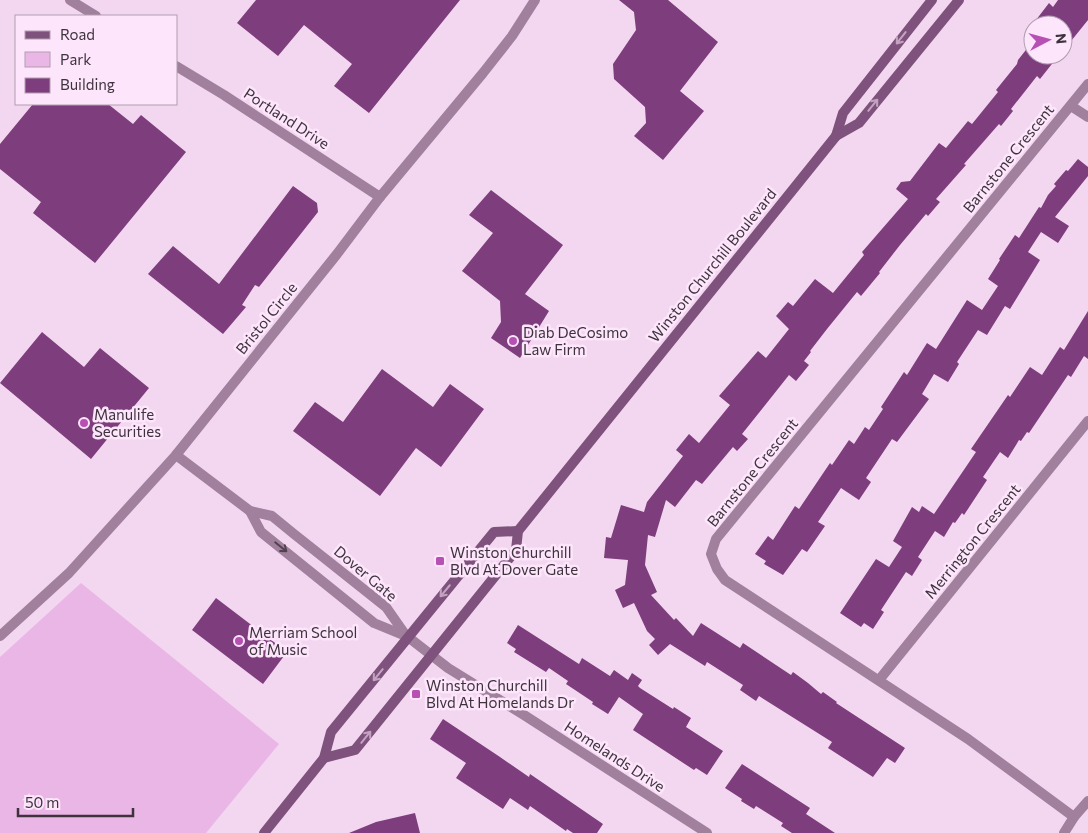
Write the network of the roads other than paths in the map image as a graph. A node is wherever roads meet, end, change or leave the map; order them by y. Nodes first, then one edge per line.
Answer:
1 (70, 0) edge
2 (535, 0) edge
3 (932, 0) edge
4 (959, 0) edge
5 (94, 15) edge
6 (178, 67) edge
7 (1088, 84) edge
8 (1071, 106) junction
9 (1088, 117) edge
10 (836, 136) junction
11 (380, 197) junction
12 (1088, 421) edge
13 (176, 455) junction
14 (250, 511) junction
15 (518, 530) junction
16 (0, 636) edge
17 (408, 637) junction
18 (432, 656) junction
19 (879, 680) junction
20 (324, 758) junction
21 (1088, 801) edge
22 (1074, 817) junction
23 (264, 833) edge
24 (707, 833) edge
25 (1064, 833) edge

1 - 5 street
2 - 11 street, Bristol Circle
3 -> 10 main road, Winston Churchill Boulevard
10 -> 4 main road, Winston Churchill Boulevard
6 - 11 street, Portland Drive
7 - 8 street, Barnstone Crescent
8 - 9 street
8 - 19 street, Barnstone Crescent
10 - 15 main road, Winston Churchill Boulevard
11 - 13 street, Bristol Circle
12 - 19 street, Merrington Crescent
13 - 14 street, Dover Gate
13 - 16 street, Bristol Circle
14 -> 17 street, Dover Gate
14 - 17 street, Dover Gate
15 -> 17 main road
15 - 18 main road, Winston Churchill Boulevard
17 - 18 street, Homelands Drive
17 -> 20 main road
20 -> 18 main road, Winston Churchill Boulevard
18 - 24 street, Homelands Drive
19 - 22 street, Barnstone Crescent
20 - 23 main road
21 - 22 street
22 - 25 street

